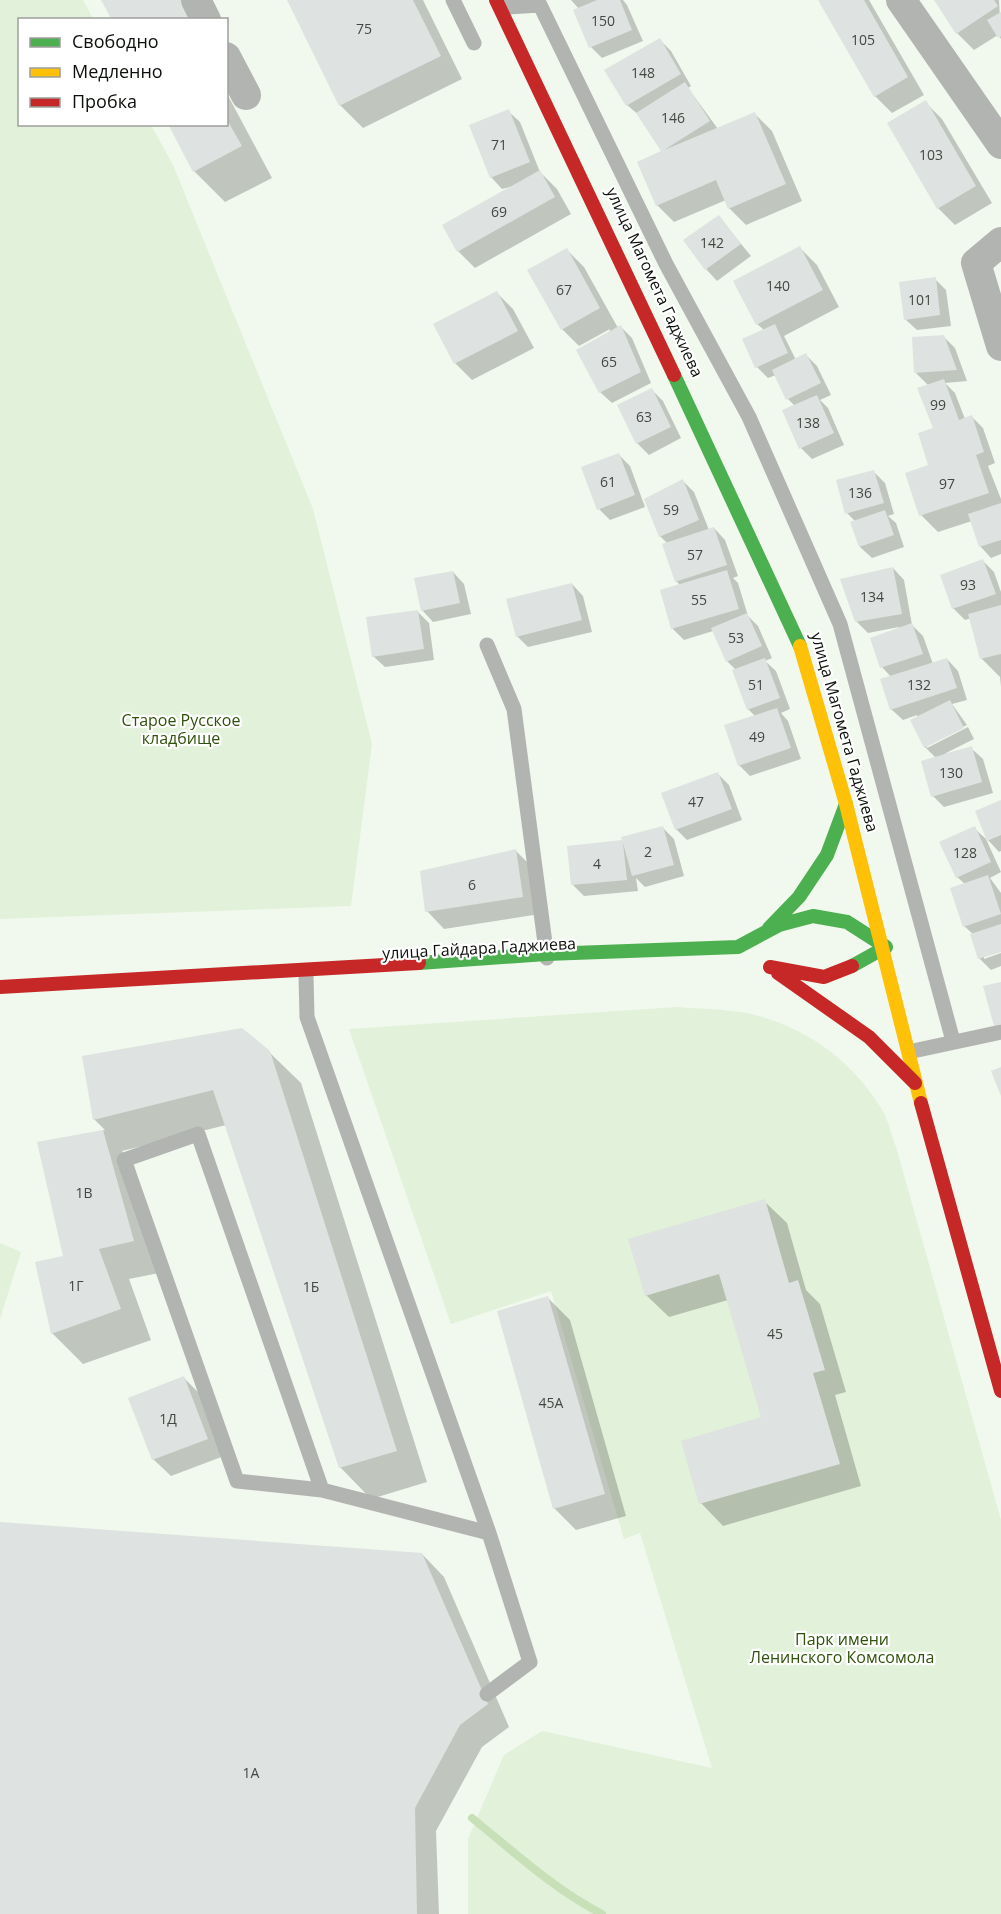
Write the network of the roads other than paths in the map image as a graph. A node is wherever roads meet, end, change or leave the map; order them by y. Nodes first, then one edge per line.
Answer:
1 (196, 0) edge
2 (453, 0) edge
3 (901, 0) edge
4 (502, 2) edge
5 (206, 18) edge
6 (474, 43) dead end
7 (228, 61) edge
8 (246, 95) dead end
9 (1001, 144) edge
10 (1001, 242) edge
11 (1001, 346) edge
12 (487, 645) dead end
13 (846, 804) junction
14 (765, 932) junction
15 (883, 946) junction
16 (547, 957) junction
17 (754, 958) junction
18 (306, 976) junction
19 (0, 987) edge
20 (0, 993) edge
21 (1001, 1032) edge
22 (953, 1041) junction
23 (913, 1051) junction
24 (915, 1083) junction
25 (1001, 1375) edge
26 (1001, 1391) edge
27 (322, 1490) junction
28 (489, 1533) junction
29 (487, 1694) dead end

1 - 5 street
2 - 6 lane
3 - 9 street
4 - 13 main road, улица Магомета Гаджиева
4 - 15 main road, улица Магомета Гаджиева
4 - 22 lane
7 - 8 street
10 - 11 street
12 - 16 lane
13 - 14 main road
13 - 15 main road, улица Магомета Гаджиева
14 - 15 main road
14 - 17 main road
15 - 17 main road, улица Гайдара Гаджиева
15 - 23 main road, улица Магомета Гаджиева
15 - 24 main road, улица Магомета Гаджиева
16 - 17 main road, улица Гайдара Гаджиева
16 - 18 main road, улица Гайдара Гаджиева
16 - 19 main road, улица Гайдара Гаджиева
17 - 24 main road
18 - 20 main road, улица Гайдара Гаджиева
18 - 28 lane
21 - 22 lane
22 - 23 lane
23 - 25 main road, улица Магомета Гаджиева
24 - 26 main road, улица Магомета Гаджиева
27 - 27 lane
27 - 28 lane
28 - 29 lane

